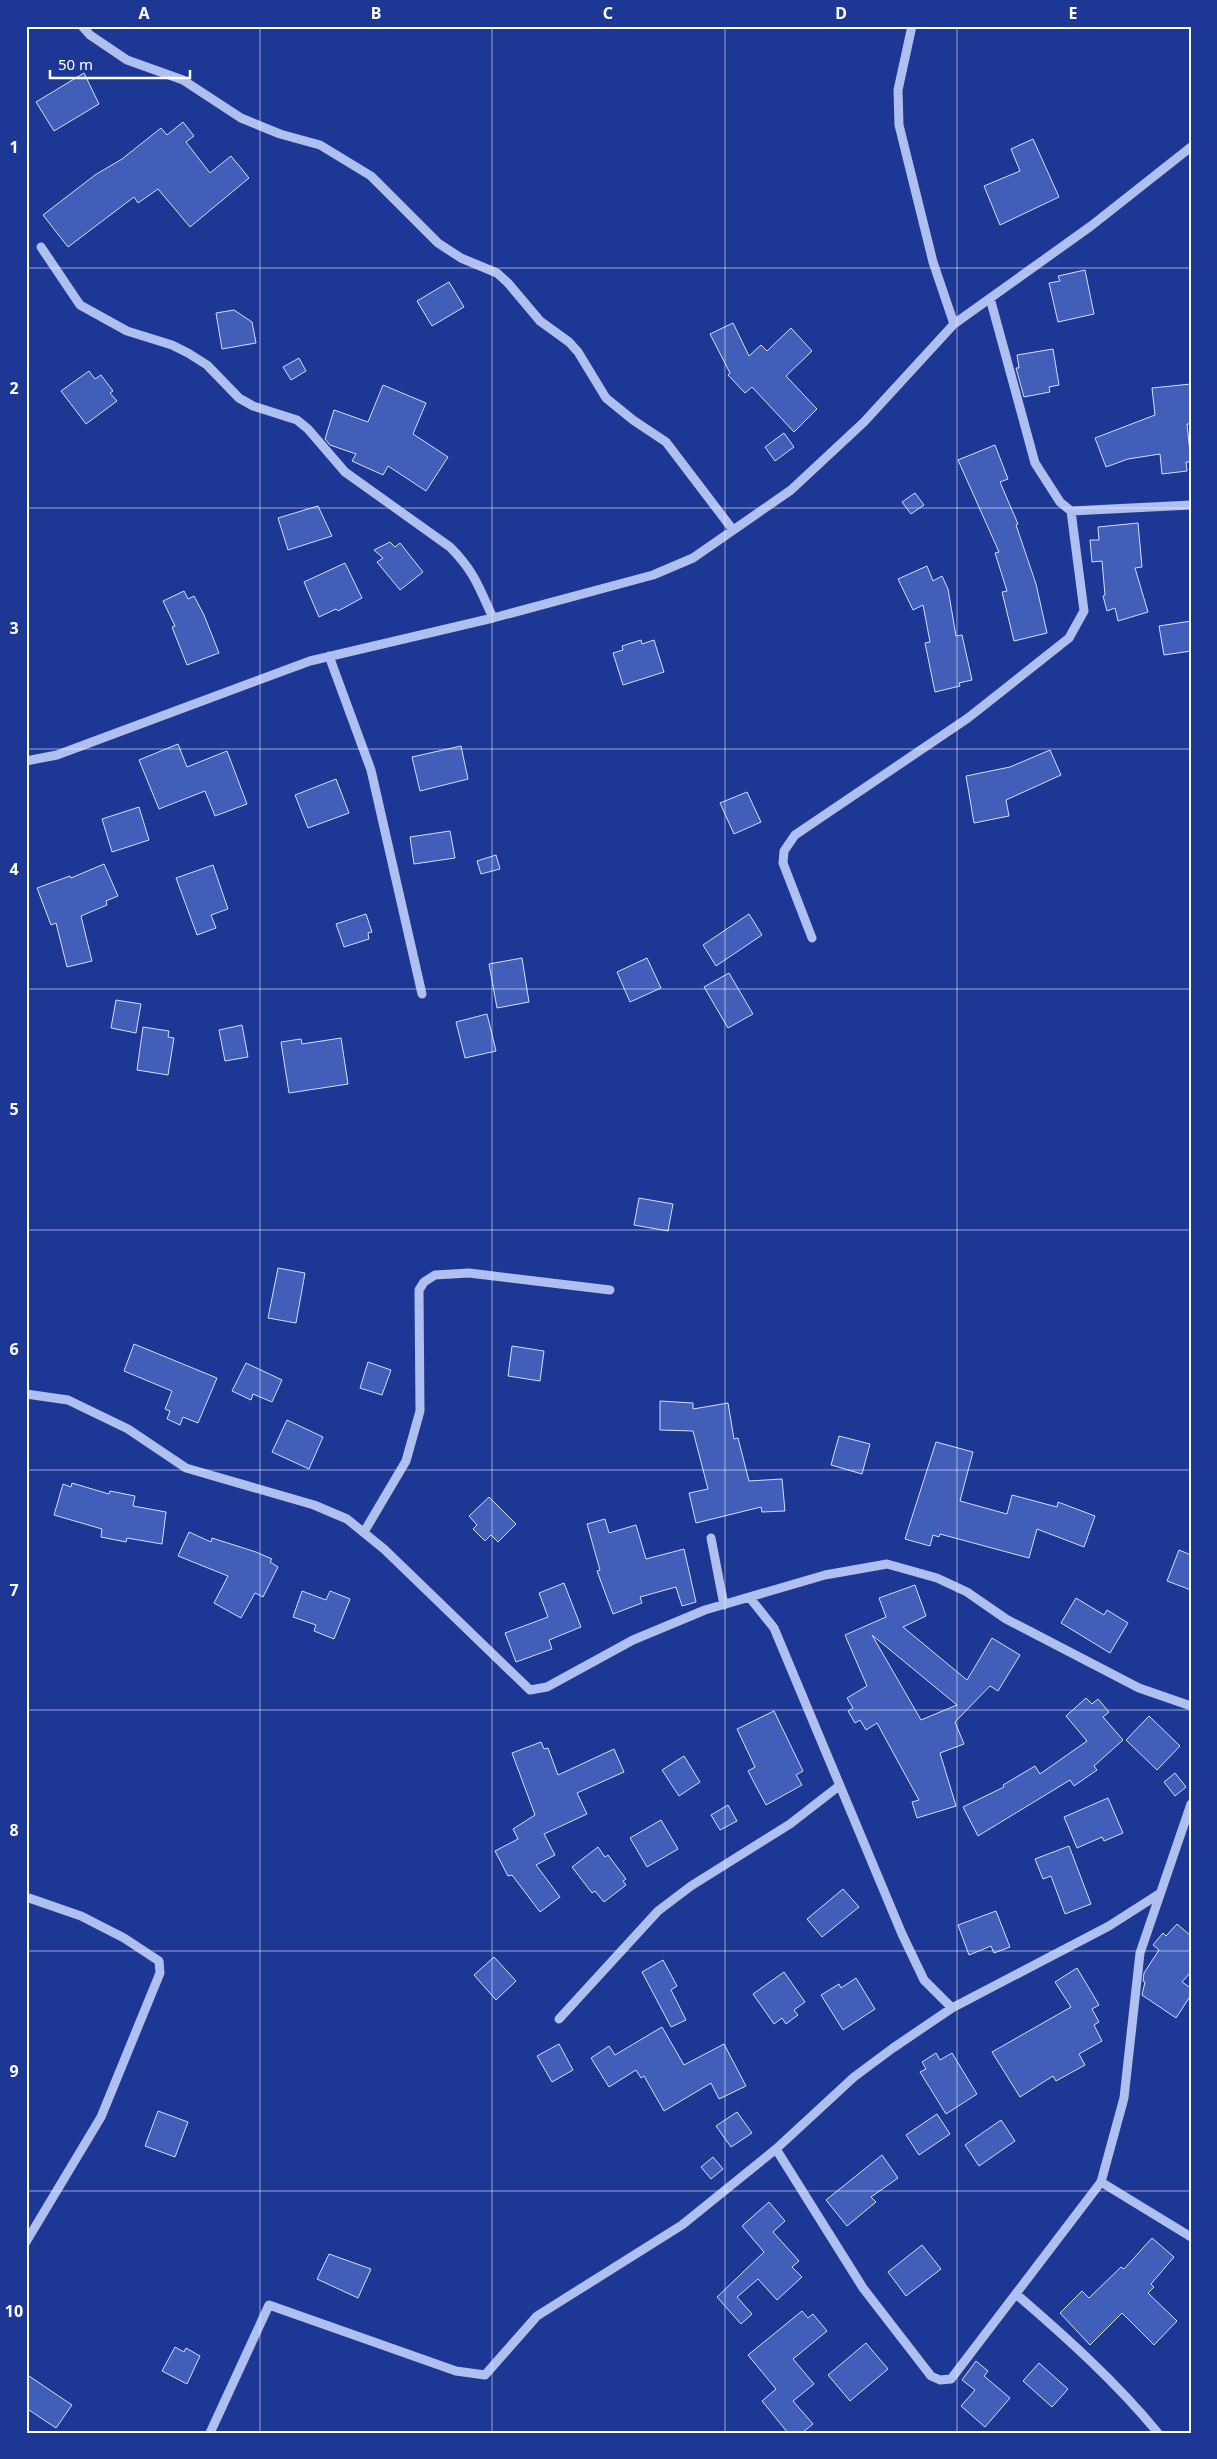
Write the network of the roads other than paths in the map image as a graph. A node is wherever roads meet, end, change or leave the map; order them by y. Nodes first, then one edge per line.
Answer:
1 (82, 26) edge
2 (912, 26) edge
3 (1191, 147) edge
4 (41, 247) dead end
5 (990, 298) junction
6 (954, 324) junction
7 (1191, 505) edge
8 (1071, 511) junction
9 (733, 530) junction
10 (493, 618) junction
11 (329, 656) junction
12 (26, 761) edge
13 (812, 938) dead end
14 (422, 994) dead end
15 (610, 1290) dead end
16 (26, 1394) edge
17 (364, 1532) junction
18 (711, 1538) dead end
19 (750, 1598) junction
20 (724, 1605) junction
21 (1191, 1706) edge
22 (839, 1786) junction
23 (1191, 1804) edge
24 (1159, 1894) junction
25 (26, 1897) edge
26 (952, 2008) junction
27 (559, 2019) dead end
28 (776, 2149) junction
29 (1101, 2182) junction
30 (1191, 2237) edge
31 (26, 2242) edge
32 (1016, 2294) junction
33 (210, 2433) edge
34 (1158, 2433) edge

1 - 9 street
2 - 6 street
3 - 5 street
4 - 10 street
5 - 6 street
5 - 8 street
6 - 9 street
7 - 8 street
8 - 13 street
9 - 10 street
10 - 11 street
11 - 12 street
11 - 14 street
15 - 17 street
16 - 17 street
17 - 20 street
18 - 20 street
19 - 20 street
19 - 21 street
19 - 22 street
22 - 26 street
22 - 27 street
23 - 24 street
24 - 26 street
24 - 29 street
25 - 31 street
26 - 28 street
28 - 32 street
28 - 33 street
29 - 30 street
29 - 32 street
32 - 34 street

